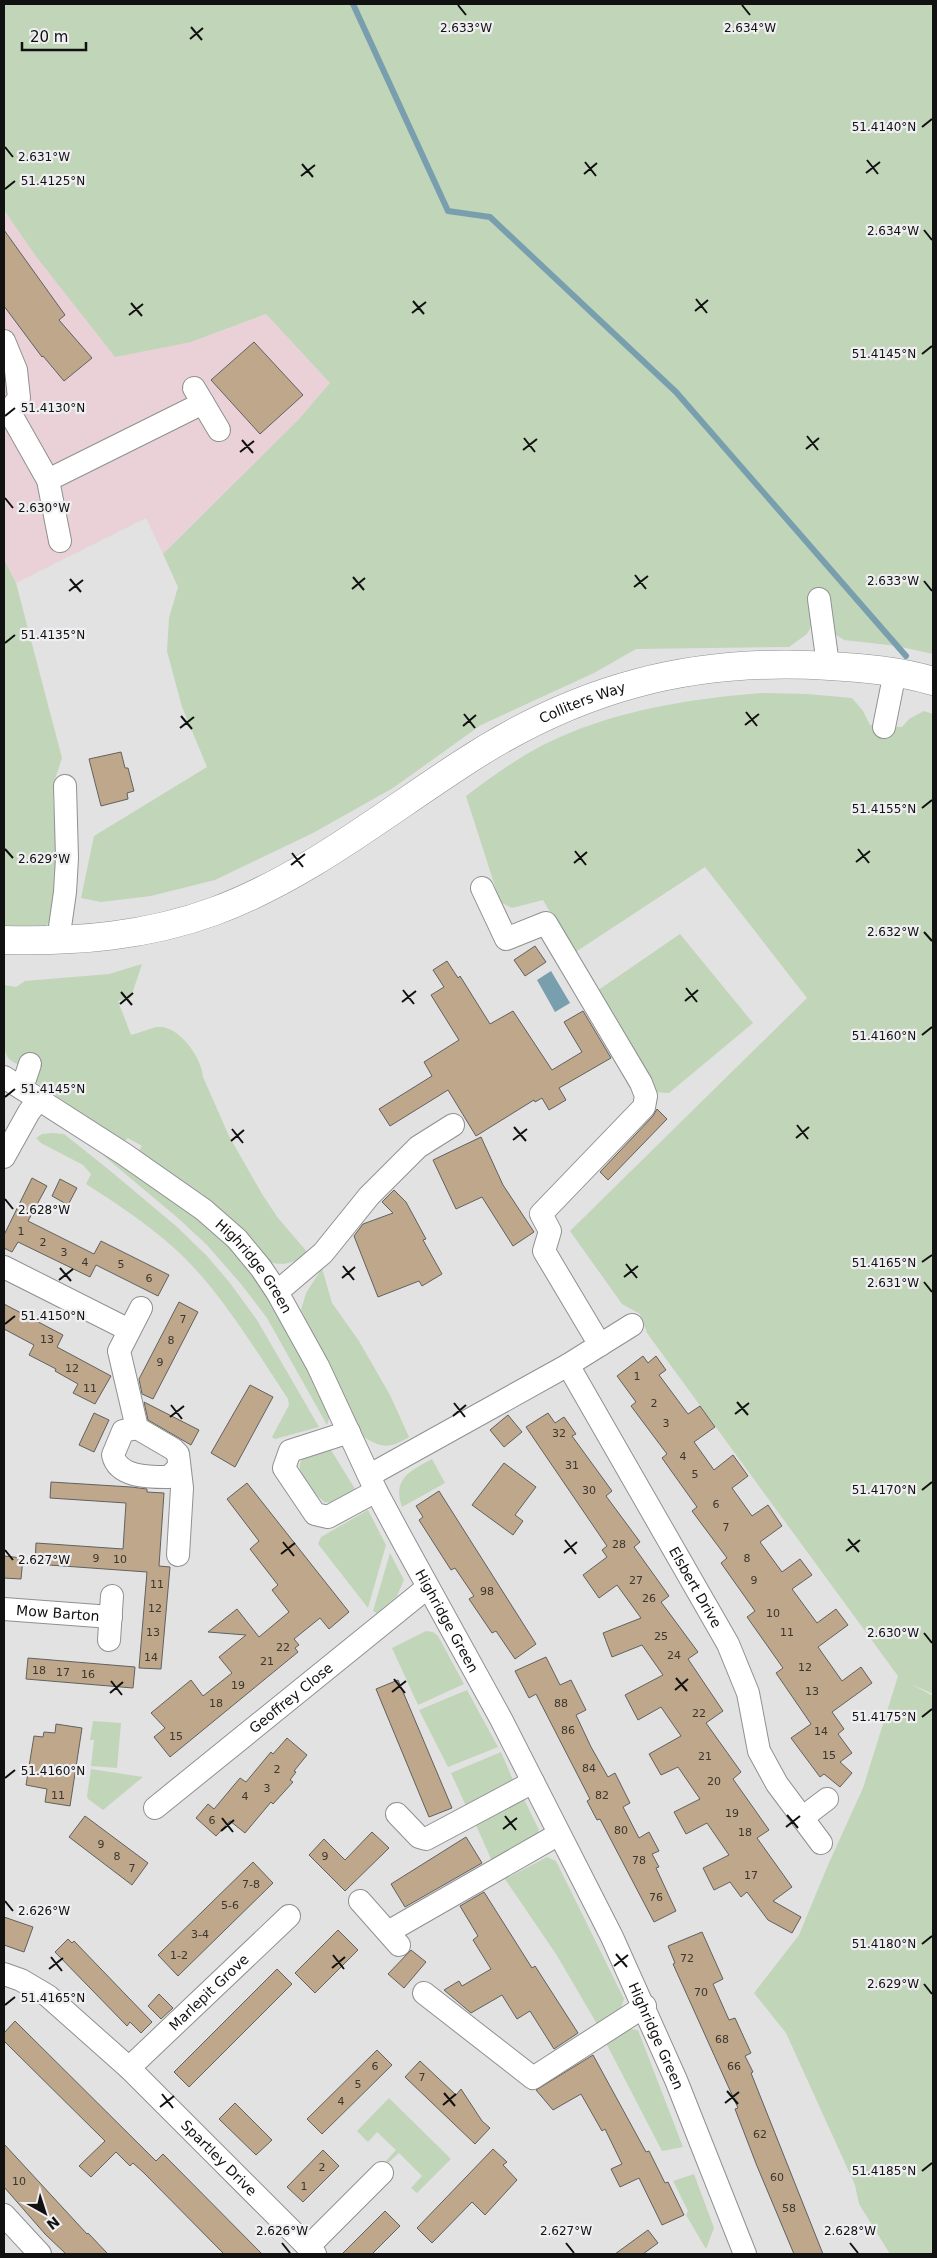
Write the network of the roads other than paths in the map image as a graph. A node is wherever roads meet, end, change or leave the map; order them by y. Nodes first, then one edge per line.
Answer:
1 (4, 342) edge
2 (6, 412) edge
3 (219, 430) dead end
4 (48, 480) junction
5 (60, 541) dead end
6 (819, 599) dead end
7 (828, 665) junction
8 (895, 672) junction
9 (933, 681) edge
10 (884, 727) dead end
11 (65, 786) dead end
12 (482, 888) dead end
13 (4, 940) edge
14 (58, 941) junction
15 (30, 1064) dead end
16 (21, 1088) edge
17 (454, 1125) dead end
18 (4, 1157) edge
19 (4, 1267) edge
20 (277, 1292) junction
21 (141, 1308) dead end
22 (632, 1326) dead end
23 (130, 1330) junction
24 (600, 1345) junction
25 (568, 1365) junction
26 (137, 1428) junction
27 (349, 1432) junction
28 (179, 1468) junction
29 (373, 1483) junction
30 (178, 1555) dead end
31 (428, 1587) junction
32 (4, 1609) edge
33 (109, 1640) dead end
34 (533, 1782) junction
35 (828, 1799) dead end
36 (155, 1808) dead end
37 (397, 1814) dead end
38 (802, 1818) junction
39 (559, 1834) junction
40 (820, 1843) dead end
41 (360, 1900) dead end
42 (289, 1916) dead end
43 (4, 1974) edge
44 (424, 1993) dead end
45 (645, 2006) junction
46 (129, 2068) junction
47 (382, 2173) dead end
48 (4, 2215) edge
49 (312, 2251) edge
50 (40, 2254) edge
51 (745, 2254) edge

1 - 2 street
2 - 4 street
3 - 4 street
4 - 5 street
6 - 7 street
7 - 8 highway, Colliters Way
7 - 14 highway, Colliters Way
8 - 9 highway, Colliters Way
8 - 10 street
11 - 14 street
12 - 24 street
13 - 14 highway
15 - 16 street
16 - 18 street
16 - 20 street, Highridge Green
17 - 20 street
19 - 23 street
20 - 27 street, Highridge Green
21 - 23 street
22 - 24 street
23 - 26 street
24 - 25 street
25 - 29 street
25 - 38 street, Elsbert Drive
26 - 28 street
26 - 28 street
27 - 29 street, Highridge Green
27 - 29 street
28 - 30 street
29 - 31 street, Highridge Green
31 - 34 street, Highridge Green
31 - 36 street, Geoffrey Close
32 - 33 street, Mow Barton
34 - 37 street
34 - 39 street, Highridge Green
35 - 38 street
38 - 40 street, Elsbert Drive
39 - 41 street
39 - 45 street, Highridge Green
42 - 46 street, Marlepit Grove
43 - 46 street, Spartley Drive
44 - 45 street
45 - 51 street, Highridge Green
46 - 49 street, Spartley Drive
47 - 49 street
48 - 50 street

